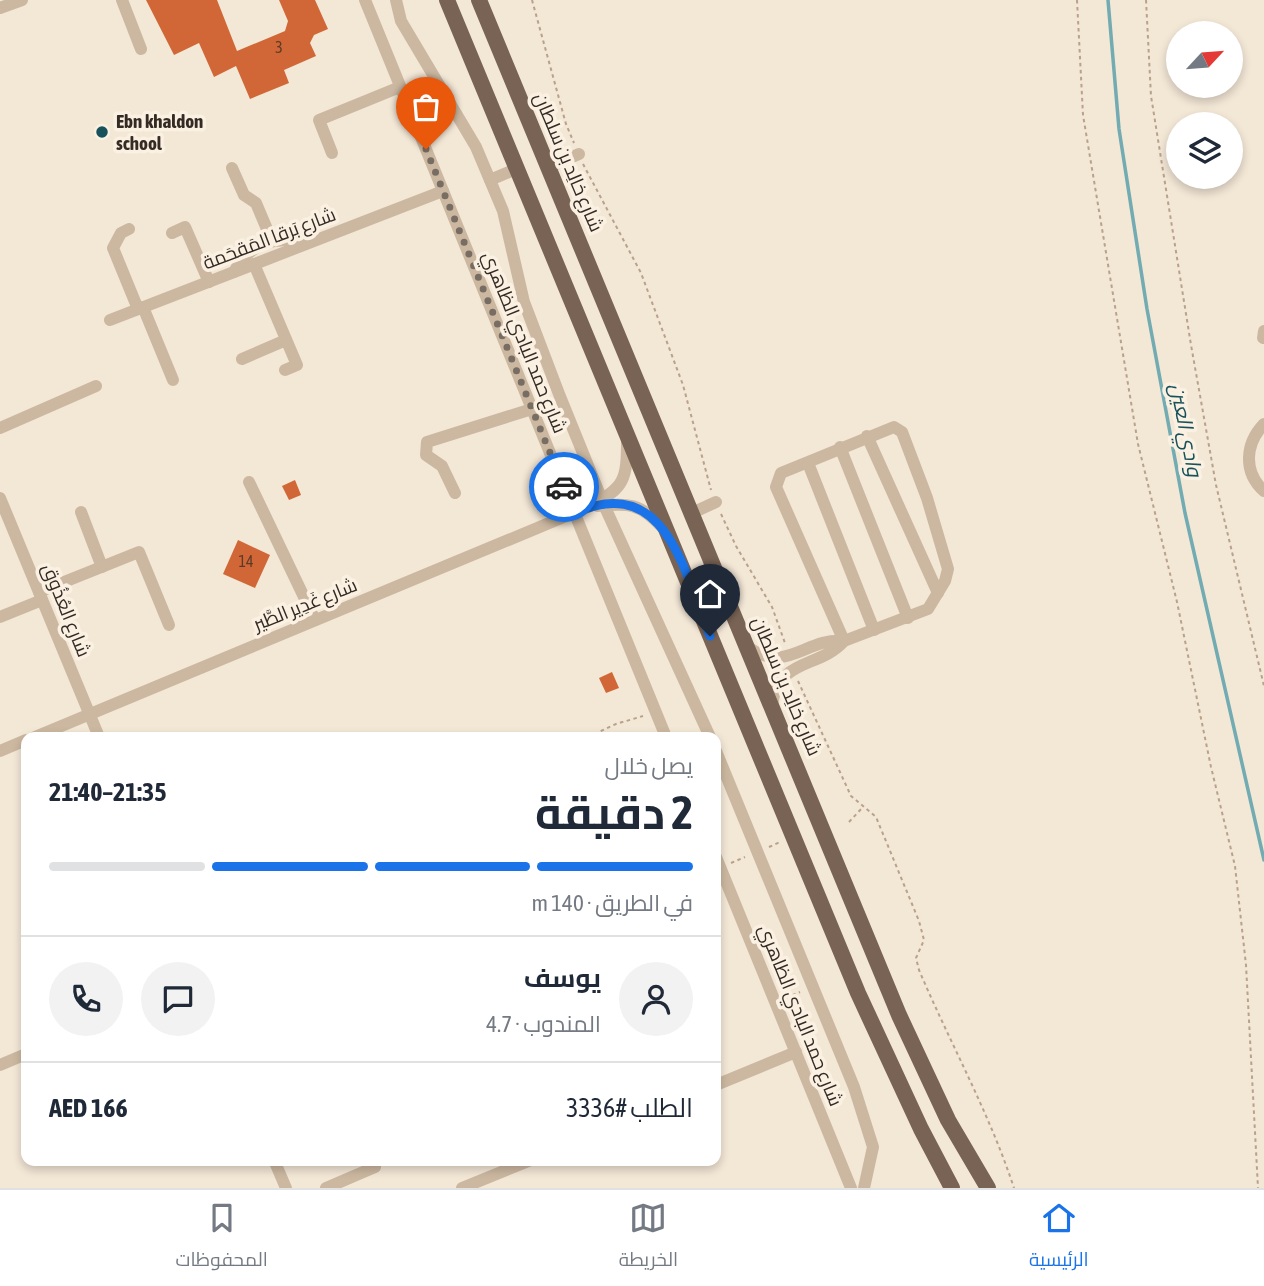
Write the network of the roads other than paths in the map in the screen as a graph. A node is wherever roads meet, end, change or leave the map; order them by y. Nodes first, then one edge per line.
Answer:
1 (22, 0) edge
2 (122, 0) edge
3 (365, 0) edge
4 (396, 0) edge
5 (447, 0) edge
6 (479, 0) edge
7 (0, 8) edge
8 (141, 49) dead end
9 (400, 87) junction
10 (332, 153) dead end
11 (579, 154) road end
12 (549, 167) junction
13 (232, 168) dead end
14 (516, 169) junction
15 (490, 180) junction
16 (443, 191) junction
17 (129, 229) dead end
18 (172, 233) dead end
19 (272, 241) junction
20 (305, 244) junction
21 (254, 264) junction
22 (234, 272) junction
23 (209, 282) junction
24 (141, 308) junction
25 (110, 320) dead end
26 (1264, 331) edge
27 (1263, 338) edge
28 (286, 340) junction
29 (242, 359) dead end
30 (285, 370) dead end
31 (173, 380) dead end
32 (96, 386) dead end
33 (532, 410) junction
34 (1264, 424) edge
35 (0, 428) edge
36 (867, 436) junction
37 (627, 440) junction
38 (840, 447) junction
39 (807, 463) junction
40 (249, 482) dead end
41 (1263, 492) edge
42 (455, 493) dead end
43 (0, 498) edge
44 (716, 502) road end
45 (603, 503) junction
46 (81, 512) dead end
47 (575, 513) junction
48 (692, 513) junction
49 (669, 535) junction
50 (102, 567) junction
51 (938, 593) junction
52 (40, 596) junction
53 (0, 617) edge
54 (908, 618) junction
55 (315, 620) junction
56 (169, 625) dead end
57 (874, 630) junction
58 (844, 641) junction
59 (748, 647) junction
60 (790, 663) junction
61 (772, 705) junction
62 (89, 714) junction
63 (47, 732) edge
64 (97, 732) edge
65 (664, 732) edge
66 (708, 732) edge
67 (21, 742) edge
68 (0, 751) edge
69 (721, 763) edge
70 (721, 869) edge
71 (796, 1052) junction
72 (21, 1056) edge
73 (0, 1065) edge
74 (721, 1083) edge
75 (277, 1166) edge
76 (515, 1166) edge
77 (375, 1167) dead end
78 (286, 1188) edge
79 (326, 1188) edge
80 (462, 1188) edge
81 (851, 1188) edge
82 (864, 1188) edge
83 (952, 1188) edge
84 (988, 1188) edge

1 - 7 street
2 - 8 street
3 - 9 street, شارع حمد البادي الظاهري
4 - 15 street
5 - 14 main road
6 - 12 main road, شارع خالِد بن سلطان
9 - 10 street
9 - 16 street, شارع حمد البادي الظاهري
11 - 12 street
12 - 48 main road, شارع خالِد بن سلطان
13 - 19 street
14 - 15 street
14 - 37 main road
15 - 45 street
16 - 20 street, شارع بَرقا المَقحَمة
16 - 33 street, شارع حمد البادي الظاهري
17 - 24 street
18 - 23 street
19 - 20 street
19 - 22 street
20 - 21 street, شارع بَرقا المَقحَمة
21 - 22 street, شارع بَرقا المَقحَمة
21 - 28 street
22 - 23 street, شارع بَرقا المَقحَمة
23 - 24 street, شارع بَرقا المَقحَمة
24 - 25 street, شارع بَرقا المَقحَمة
24 - 31 street
26 - 27 street
28 - 29 street
28 - 30 street
32 - 35 street
33 - 42 street
33 - 47 street, شارع حمد البادي الظاهري
34 - 41 street
36 - 38 street
36 - 51 street
36 - 51 street
37 - 45 street, شارع غَدِير الطَّير
37 - 49 main road
38 - 39 street
38 - 54 street
39 - 57 street
39 - 58 street
40 - 55 street
43 - 52 street, شارع العُذُوق
44 - 48 street
45 - 47 street, شارع غَدِير الطَّير
45 - 49 street, شارع غَدِير الطَّير
45 - 66 street
46 - 50 street
47 - 55 street, شارع غَدِير الطَّير
47 - 65 street, شارع حمد البادي الظاهري
48 - 59 main road, شارع خالِد بن سلطان
49 - 83 main road
50 - 52 street
50 - 56 street
51 - 54 street
52 - 53 street
52 - 62 street, شارع العُذُوق
54 - 57 street
55 - 62 street, شارع غَدِير الطَّير
57 - 58 street
58 - 60 street
59 - 60 street
59 - 61 main road, شارع خالِد بن سلطان
60 - 61 street
61 - 84 main road, شارع خالِد بن سلطان
62 - 63 street, شارع غَدِير الطَّير
62 - 64 street, شارع العُذُوق
67 - 68 street
69 - 82 street
70 - 71 street, شارع حمد البادي الظاهري
71 - 74 street
71 - 81 street, شارع حمد البادي الظاهري
72 - 73 street
75 - 78 street
76 - 80 street
77 - 79 street

